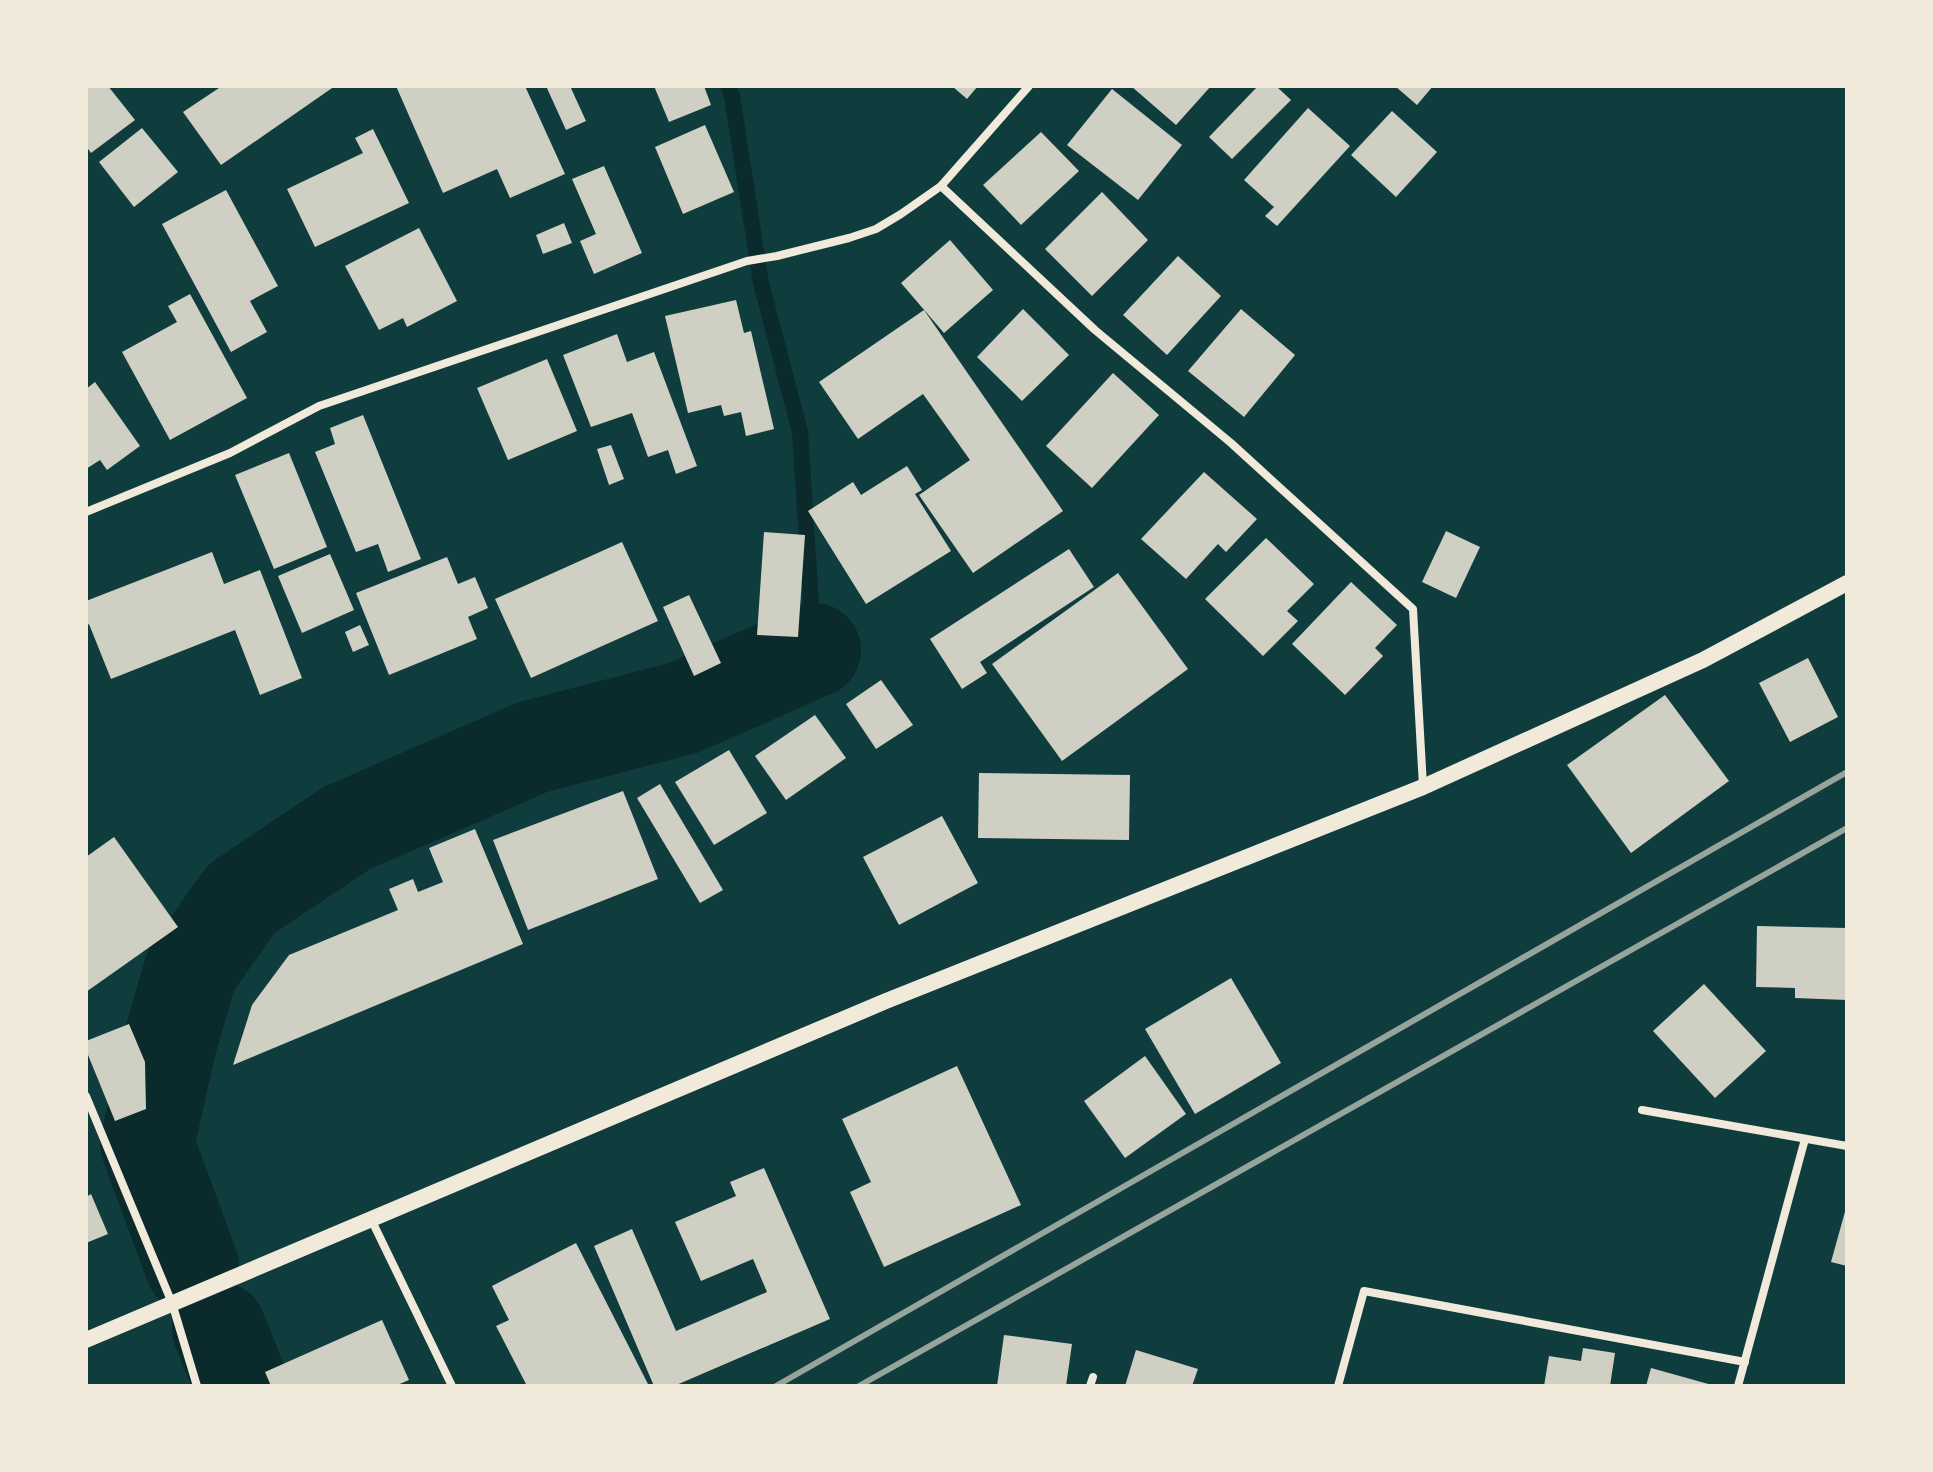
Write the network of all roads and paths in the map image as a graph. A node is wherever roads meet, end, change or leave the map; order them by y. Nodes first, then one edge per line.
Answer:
1 (1029, 86) edge
2 (941, 186) junction
3 (86, 512) edge
4 (1847, 583) edge
5 (1423, 787) junction
6 (86, 1096) edge
7 (1642, 1110) dead end
8 (1805, 1139) junction
9 (1847, 1146) edge
10 (371, 1219) junction
11 (172, 1303) junction
12 (86, 1340) edge
13 (1745, 1362) junction
14 (197, 1386) edge
15 (452, 1386) edge
16 (1338, 1386) edge
17 (1738, 1386) edge

1 - 2 street
2 - 3 street
2 - 5 street
4 - 5 main road
5 - 10 main road
6 - 11 street
7 - 8 street
8 - 9 street
8 - 13 street
10 - 11 main road
10 - 15 street
11 - 12 main road
11 - 14 street
13 - 16 street
13 - 17 street

